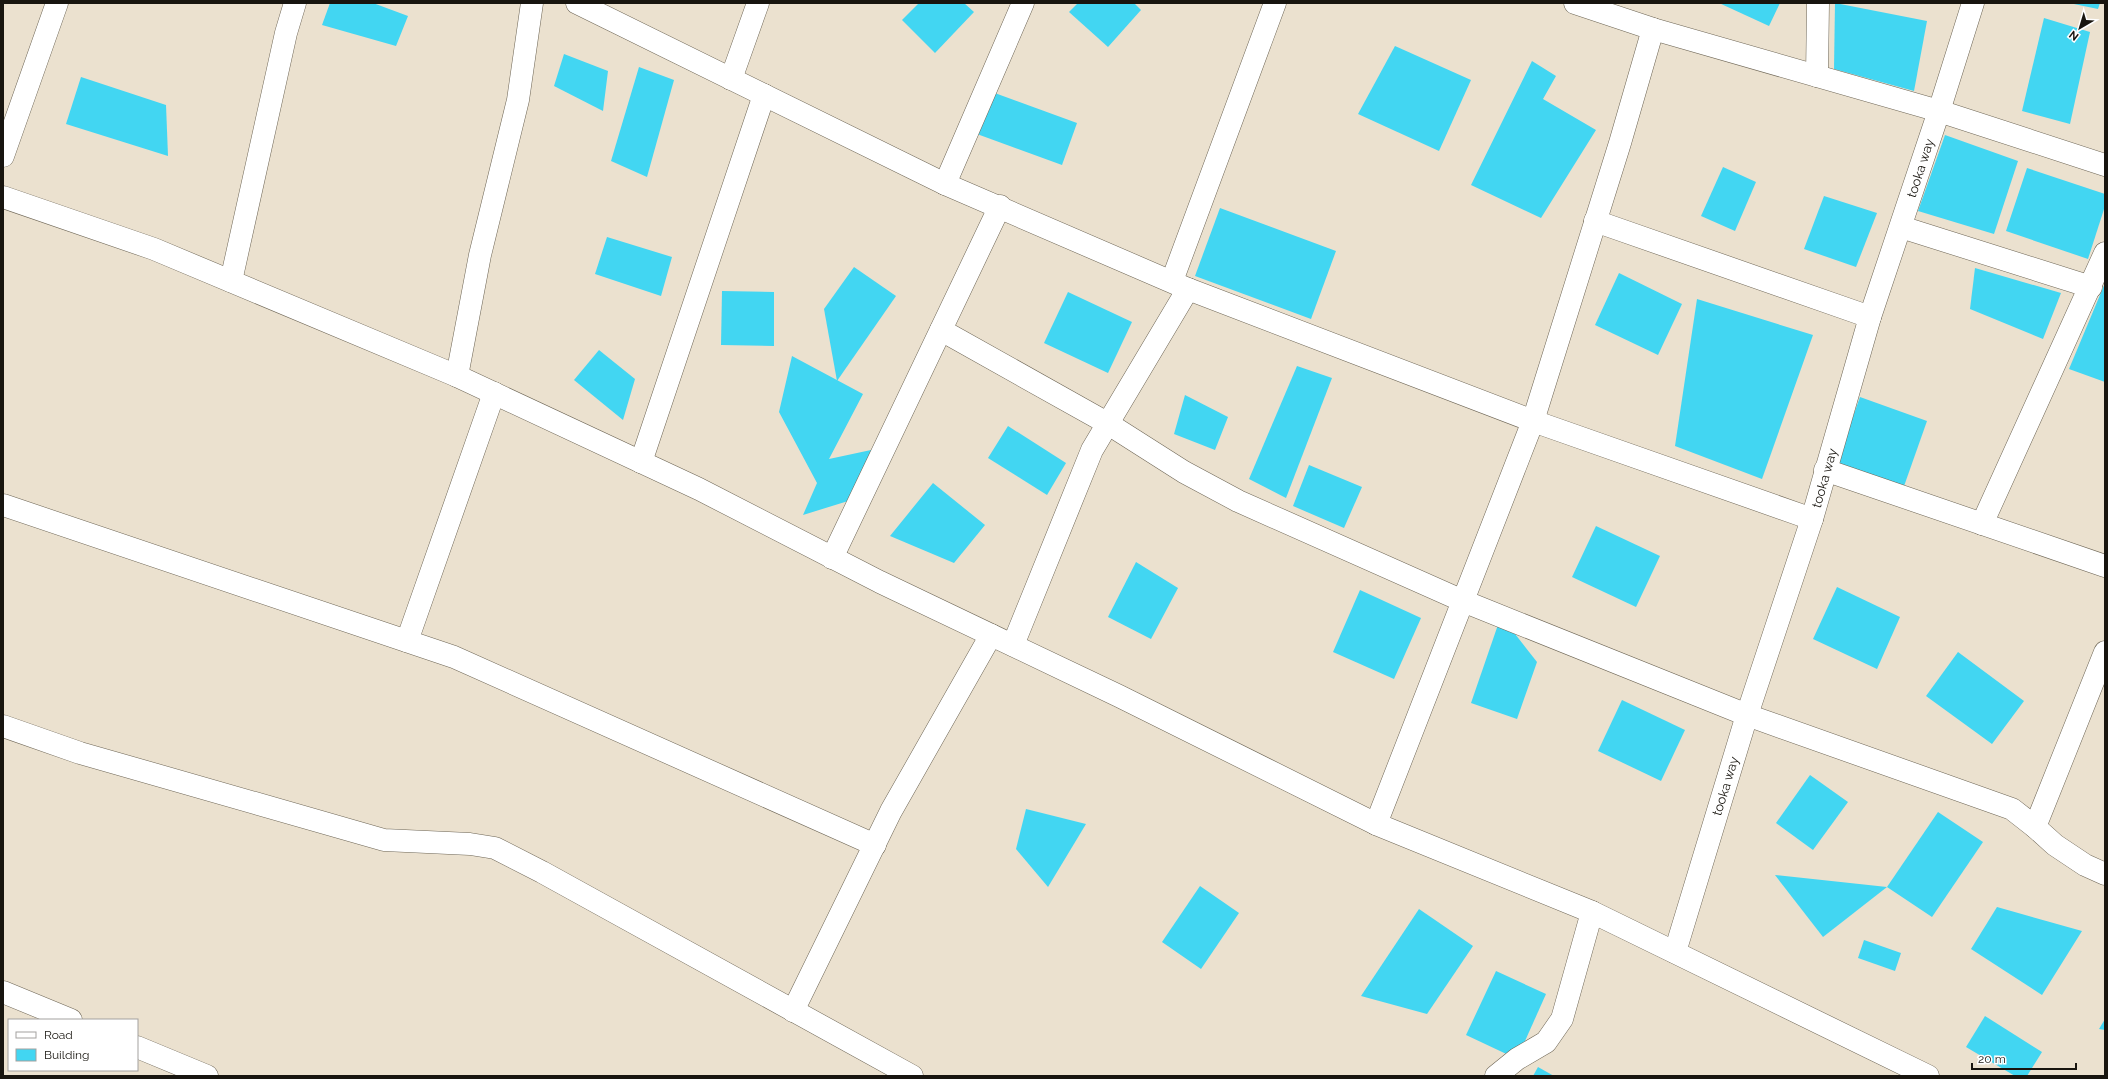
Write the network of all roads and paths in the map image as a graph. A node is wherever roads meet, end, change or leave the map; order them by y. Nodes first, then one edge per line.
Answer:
1 (57, 3) edge
2 (295, 3) edge
3 (532, 3) edge
4 (577, 3) edge
5 (758, 3) edge
6 (1023, 3) edge
7 (1275, 3) edge
8 (1575, 3) edge
9 (1818, 3) edge
10 (1972, 3) edge
11 (1653, 28) junction
12 (1817, 76) junction
13 (731, 79) junction
14 (764, 95) junction
15 (1939, 111) junction
16 (3, 156) edge
17 (2105, 165) edge
18 (945, 184) junction
19 (3, 197) edge
20 (1000, 206) junction
21 (1596, 221) junction
22 (1901, 227) junction
23 (2105, 253) edge
24 (231, 281) junction
25 (1180, 285) junction
26 (2091, 287) junction
27 (1870, 318) junction
28 (941, 330) junction
29 (457, 376) junction
30 (494, 393) junction
31 (1532, 421) junction
32 (1107, 423) junction
33 (641, 462) junction
34 (1825, 470) junction
35 (3, 505) edge
36 (1812, 519) junction
37 (1982, 524) junction
38 (832, 558) junction
39 (2105, 566) edge
40 (1463, 601) junction
41 (992, 635) junction
42 (406, 641) junction
43 (1013, 645) junction
44 (2105, 652) edge
45 (1747, 715) junction
46 (3, 726) edge
47 (1376, 824) junction
48 (2035, 827) junction
49 (875, 845) junction
50 (2105, 874) edge
51 (1592, 912) junction
52 (1675, 952) junction
53 (3, 992) edge
54 (793, 1011) junction
55 (69, 1019) edge
56 (138, 1047) edge
57 (207, 1076) edge
58 (912, 1076) edge
59 (1496, 1076) edge
60 (1928, 1076) edge

1 - 16 street
2 - 24 street
3 - 29 street
4 - 13 street
5 - 13 street
6 - 18 street
7 - 25 street
8 - 11 street
9 - 12 street
10 - 15 street, tooka way
11 - 12 street
11 - 21 street
12 - 15 street
13 - 14 street
14 - 18 street
14 - 33 street
15 - 17 street
15 - 22 street, tooka way
18 - 20 street
19 - 24 street
20 - 25 street
20 - 28 street
21 - 27 street
21 - 31 street
22 - 26 street
22 - 27 street, tooka way
23 - 26 street
24 - 29 street
25 - 31 street
25 - 32 street
26 - 37 street
27 - 34 street, tooka way
28 - 32 street
28 - 38 street
29 - 30 street
30 - 33 street
30 - 42 street
31 - 36 street
31 - 40 street
32 - 40 street
32 - 43 street
33 - 38 street
34 - 36 street, tooka way
34 - 37 street
35 - 42 street
36 - 45 street, tooka way
37 - 39 street
38 - 41 street
40 - 45 street
40 - 47 street
41 - 43 street
41 - 49 street
42 - 49 street
43 - 47 street
44 - 48 street
45 - 48 street
45 - 52 street, tooka way
46 - 54 street
47 - 51 street
48 - 50 street
49 - 54 street
51 - 52 street
51 - 59 street
52 - 60 street
53 - 55 street
54 - 58 street
56 - 57 street

